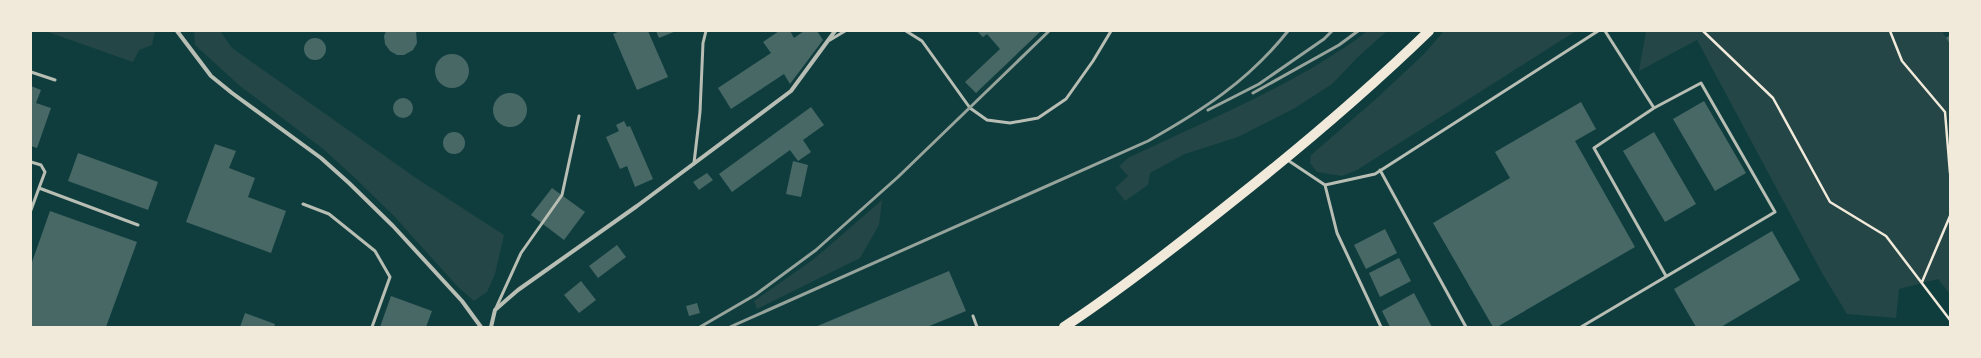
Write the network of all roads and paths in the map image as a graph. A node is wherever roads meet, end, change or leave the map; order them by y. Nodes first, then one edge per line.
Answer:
1 (177, 31) edge
2 (706, 31) edge
3 (835, 31) edge
4 (845, 31) edge
5 (906, 31) edge
6 (1111, 31) edge
7 (1429, 31) edge
8 (1598, 31) edge
9 (1605, 31) edge
10 (1703, 31) edge
11 (1890, 31) edge
12 (828, 41) junction
13 (31, 72) edge
14 (55, 80) dead end
15 (1654, 108) junction
16 (580, 116) dead end
17 (1286, 159) junction
18 (31, 162) edge
19 (694, 163) junction
20 (1380, 170) junction
21 (1950, 174) edge
22 (1325, 185) junction
23 (39, 188) junction
24 (303, 204) dead end
25 (31, 210) edge
26 (1950, 216) edge
27 (138, 225) dead end
28 (1666, 276) junction
29 (1922, 282) junction
30 (495, 310) junction
31 (973, 316) dead end
32 (1950, 320) edge
33 (372, 327) edge
34 (481, 327) edge
35 (491, 327) edge
36 (977, 327) edge
37 (1064, 327) edge
38 (1381, 327) edge
39 (1466, 327) edge
40 (1581, 327) edge

1 - 34 street
2 - 19 lane
3 - 12 street
4 - 12 lane
5 - 6 lane
7 - 17 main road
8 - 20 lane
9 - 15 lane
10 - 29 path
11 - 21 path
12 - 19 street
13 - 14 lane
15 - 28 lane
15 - 28 lane
16 - 30 lane
17 - 22 lane
17 - 37 main road
18 - 23 lane
19 - 30 street
20 - 22 lane
20 - 39 lane
22 - 38 lane
23 - 25 lane
23 - 27 lane
24 - 33 lane
26 - 29 path
28 - 40 lane
29 - 32 path
30 - 35 street
31 - 36 lane

